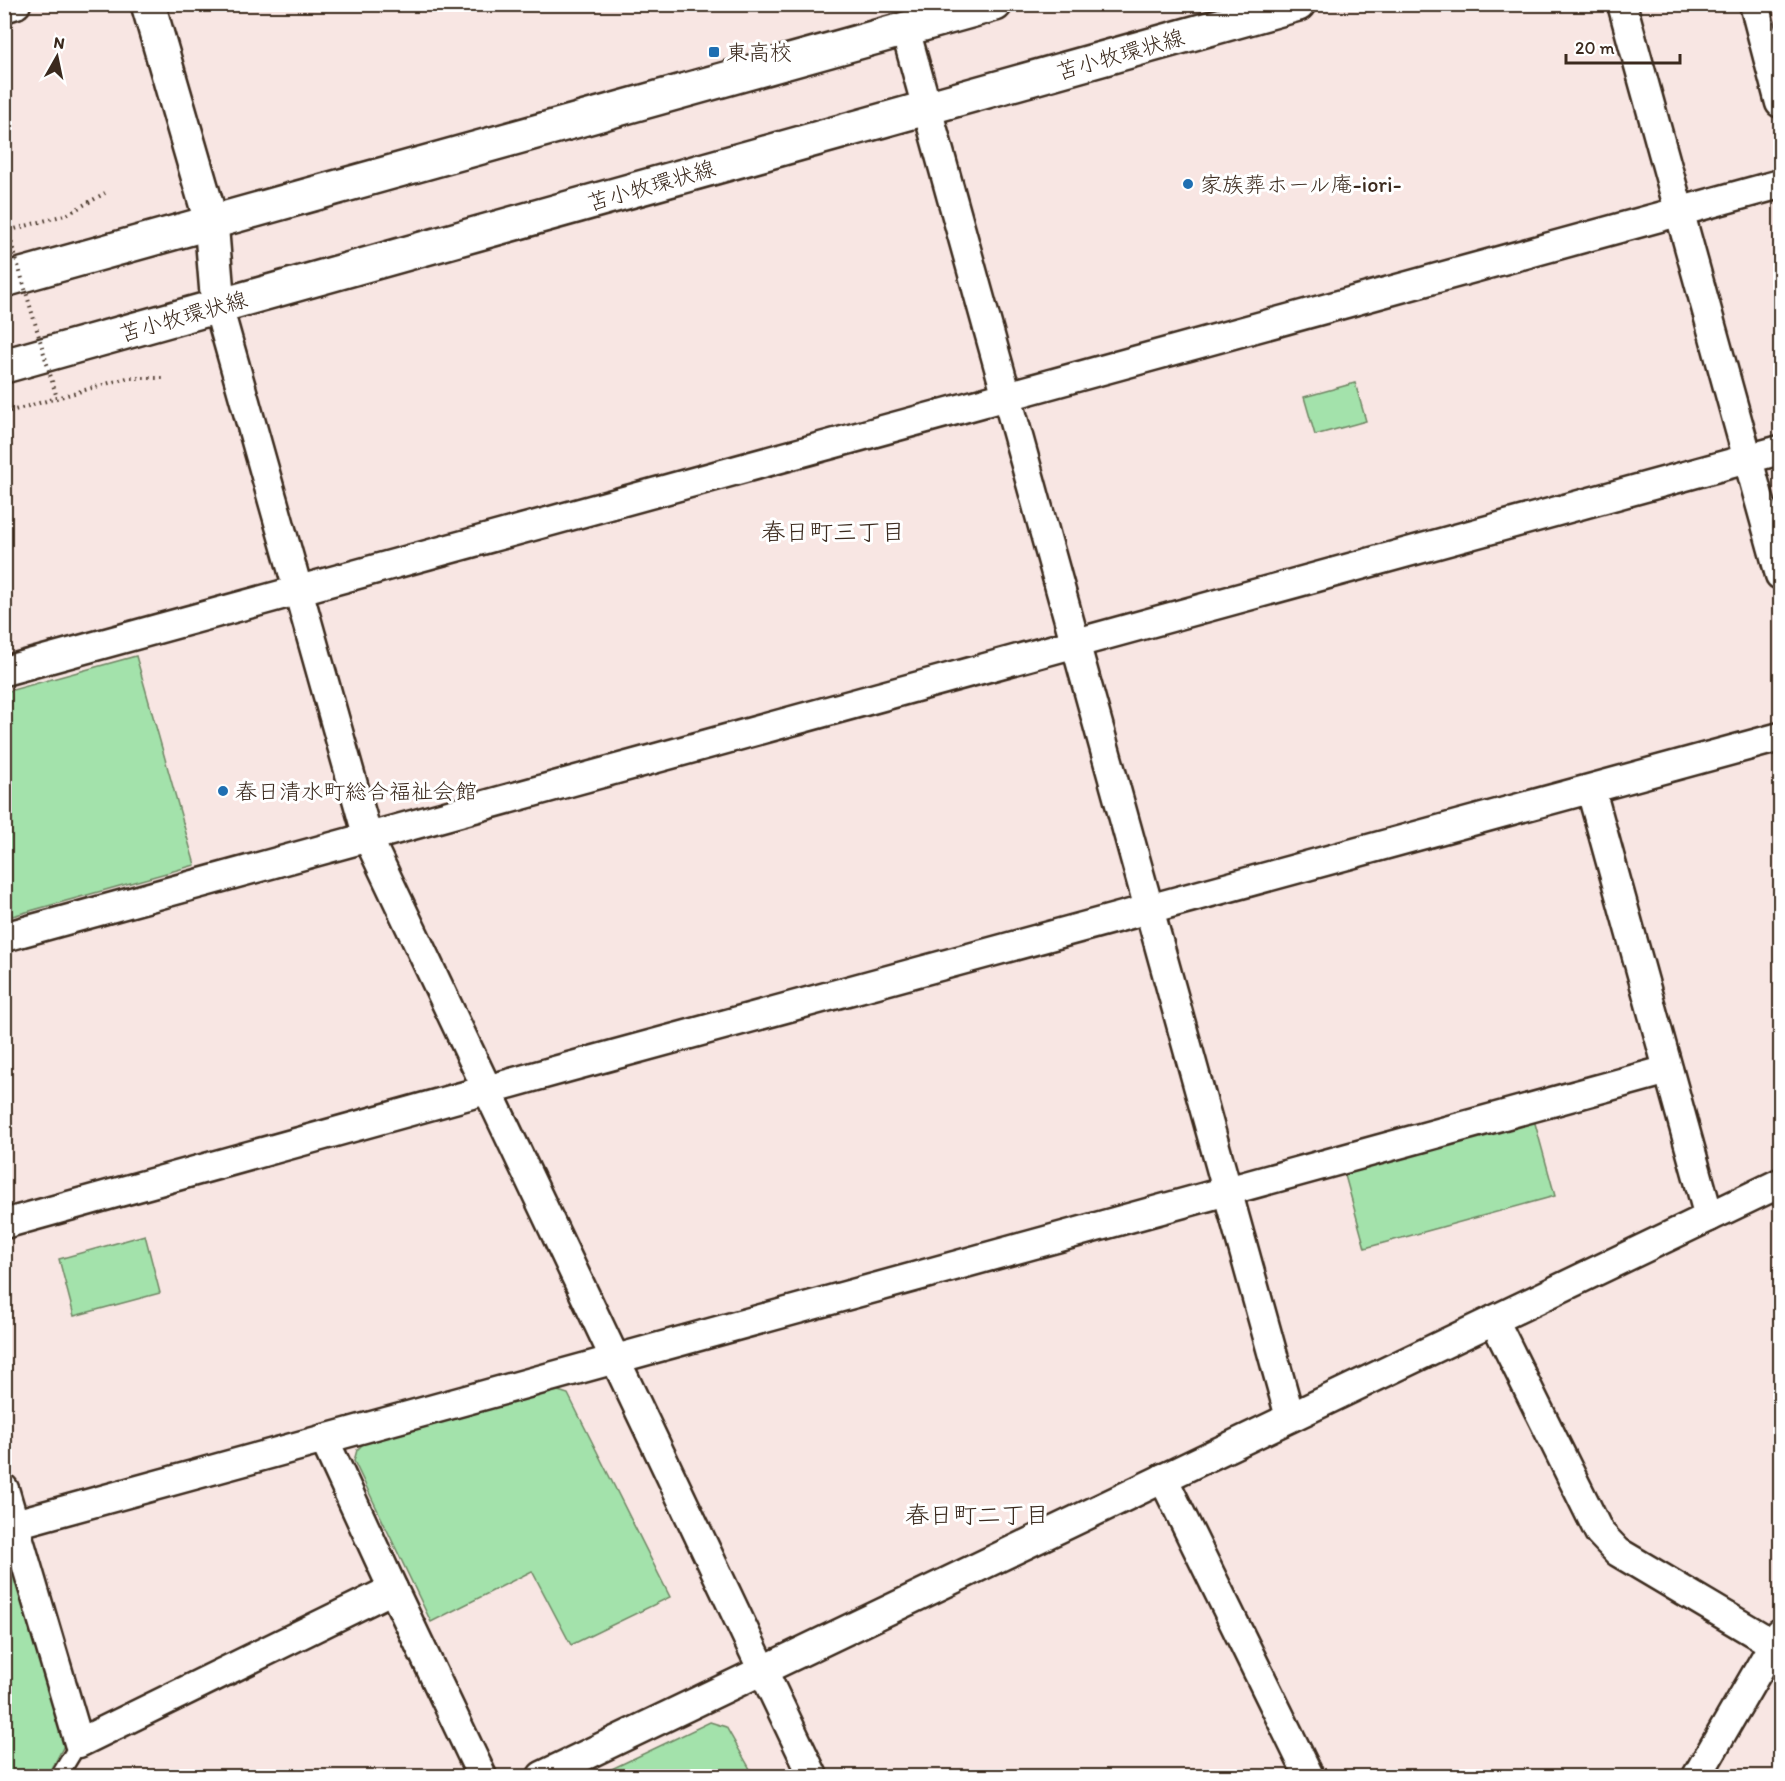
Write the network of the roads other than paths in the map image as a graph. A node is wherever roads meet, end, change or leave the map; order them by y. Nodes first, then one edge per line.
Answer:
1 (16, 4) edge
2 (148, 4) edge
3 (995, 4) edge
4 (1298, 4) edge
5 (1622, 4) edge
6 (1754, 4) edge
7 (4, 8) edge
8 (905, 29) junction
9 (1780, 103) edge
10 (927, 108) junction
11 (1780, 184) edge
12 (1680, 212) junction
13 (211, 221) junction
14 (4, 280) edge
15 (218, 306) junction
16 (4, 366) edge
17 (1007, 397) junction
18 (1780, 450) edge
19 (1748, 459) junction
20 (1780, 574) edge
21 (299, 591) junction
22 (1075, 644) junction
23 (4, 671) edge
24 (1780, 737) edge
25 (1591, 790) junction
26 (368, 838) junction
27 (1149, 910) junction
28 (4, 937) edge
29 (1668, 1070) junction
30 (488, 1090) junction
31 (1780, 1183) edge
32 (1227, 1191) junction
33 (1709, 1217) junction
34 (4, 1224) edge
35 (1494, 1320) junction
36 (616, 1359) junction
37 (1290, 1417) junction
38 (324, 1439) junction
39 (1163, 1478) junction
40 (4, 1489) edge
41 (9, 1525) edge
42 (393, 1589) junction
43 (1778, 1642) edge
44 (763, 1670) junction
45 (79, 1743) junction
46 (582, 1766) edge
47 (59, 1776) edge
48 (482, 1776) edge
49 (542, 1776) edge
50 (813, 1776) edge
51 (1309, 1776) edge
52 (1696, 1776) edge

1 - 7 street
2 - 13 main road
3 - 8 main road
4 - 10 main road, 苫小牧環状線
5 - 12 street
6 - 9 street
8 - 10 street
8 - 13 main road
10 - 15 main road, 苫小牧環状線
10 - 17 street
11 - 12 street
12 - 17 street
12 - 19 street
13 - 14 main road
13 - 15 main road
15 - 16 main road, 苫小牧環状線
15 - 21 street
17 - 21 street
17 - 22 street
18 - 19 street
19 - 20 street
19 - 22 street
21 - 23 street
21 - 26 street
22 - 26 street
22 - 27 street
24 - 25 street
25 - 27 street
25 - 29 street
26 - 28 street
26 - 30 street
27 - 30 street
27 - 32 street
29 - 32 street
29 - 33 street
30 - 34 street
30 - 36 street
31 - 33 street
32 - 36 street
32 - 37 street
33 - 35 street
35 - 37 street
35 - 43 street
36 - 38 street
36 - 44 street
37 - 39 street
38 - 41 street
38 - 42 street
39 - 44 street
39 - 51 street
40 - 41 street
41 - 45 street
42 - 45 street
42 - 48 street
43 - 52 street
44 - 46 street
44 - 50 street
45 - 47 lane
46 - 49 street

